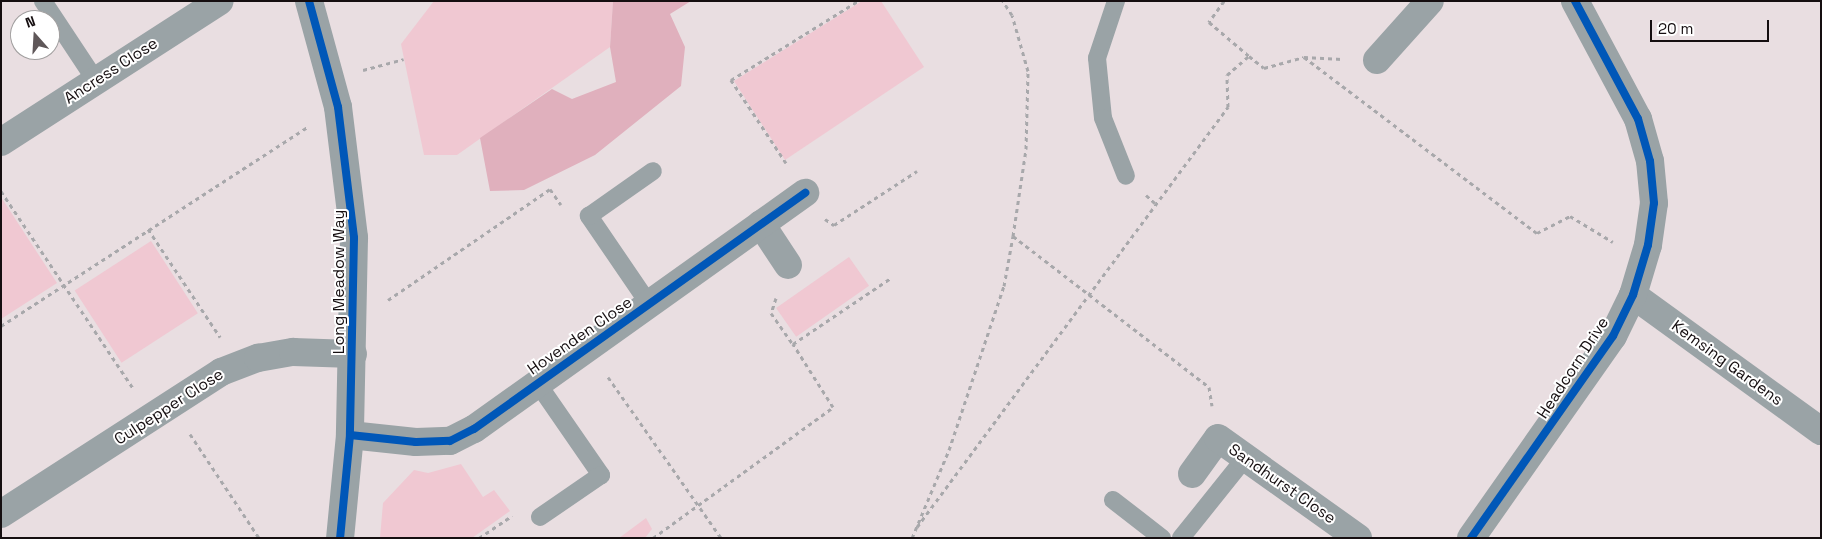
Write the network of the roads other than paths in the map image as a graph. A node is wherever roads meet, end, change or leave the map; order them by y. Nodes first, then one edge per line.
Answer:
1 (43, 1) edge
2 (220, 1) edge
3 (309, 1) edge
4 (1116, 1) edge
5 (1430, 1) edge
6 (1575, 1) edge
7 (1377, 60) road end
8 (96, 81) junction
9 (1, 142) edge
10 (653, 171) dead end
11 (1126, 176) dead end
12 (805, 193) dead end
13 (761, 224) junction
14 (788, 265) dead end
15 (1634, 295) junction
16 (649, 304) junction
17 (353, 354) junction
18 (538, 384) junction
19 (1821, 431) edge
20 (350, 435) junction
21 (1245, 458) junction
22 (1192, 474) dead end
23 (1113, 500) dead end
24 (1, 514) edge
25 (540, 517) dead end
26 (340, 538) edge
27 (1162, 538) edge
28 (1181, 538) edge
29 (1358, 538) edge
30 (1471, 538) edge

1 - 8 lane
2 - 8 street, Ancress Close
3 - 17 street, Long Meadow Way
4 - 11 lane
5 - 7 street
6 - 15 street, Headcorn Drive
8 - 9 street, Ancress Close
10 - 16 lane
12 - 13 street, Hovenden Close
13 - 14 street
13 - 16 street, Hovenden Close
15 - 19 street, Kemsing Gardens
15 - 30 street, Headcorn Drive
16 - 18 street, Hovenden Close
17 - 20 street, Long Meadow Way
17 - 24 street, Culpepper Close
18 - 20 street, Hovenden Close
18 - 25 lane
20 - 26 street, Long Meadow Way
21 - 22 street, Sandhurst Close
21 - 28 lane
21 - 29 street, Sandhurst Close
23 - 27 lane

